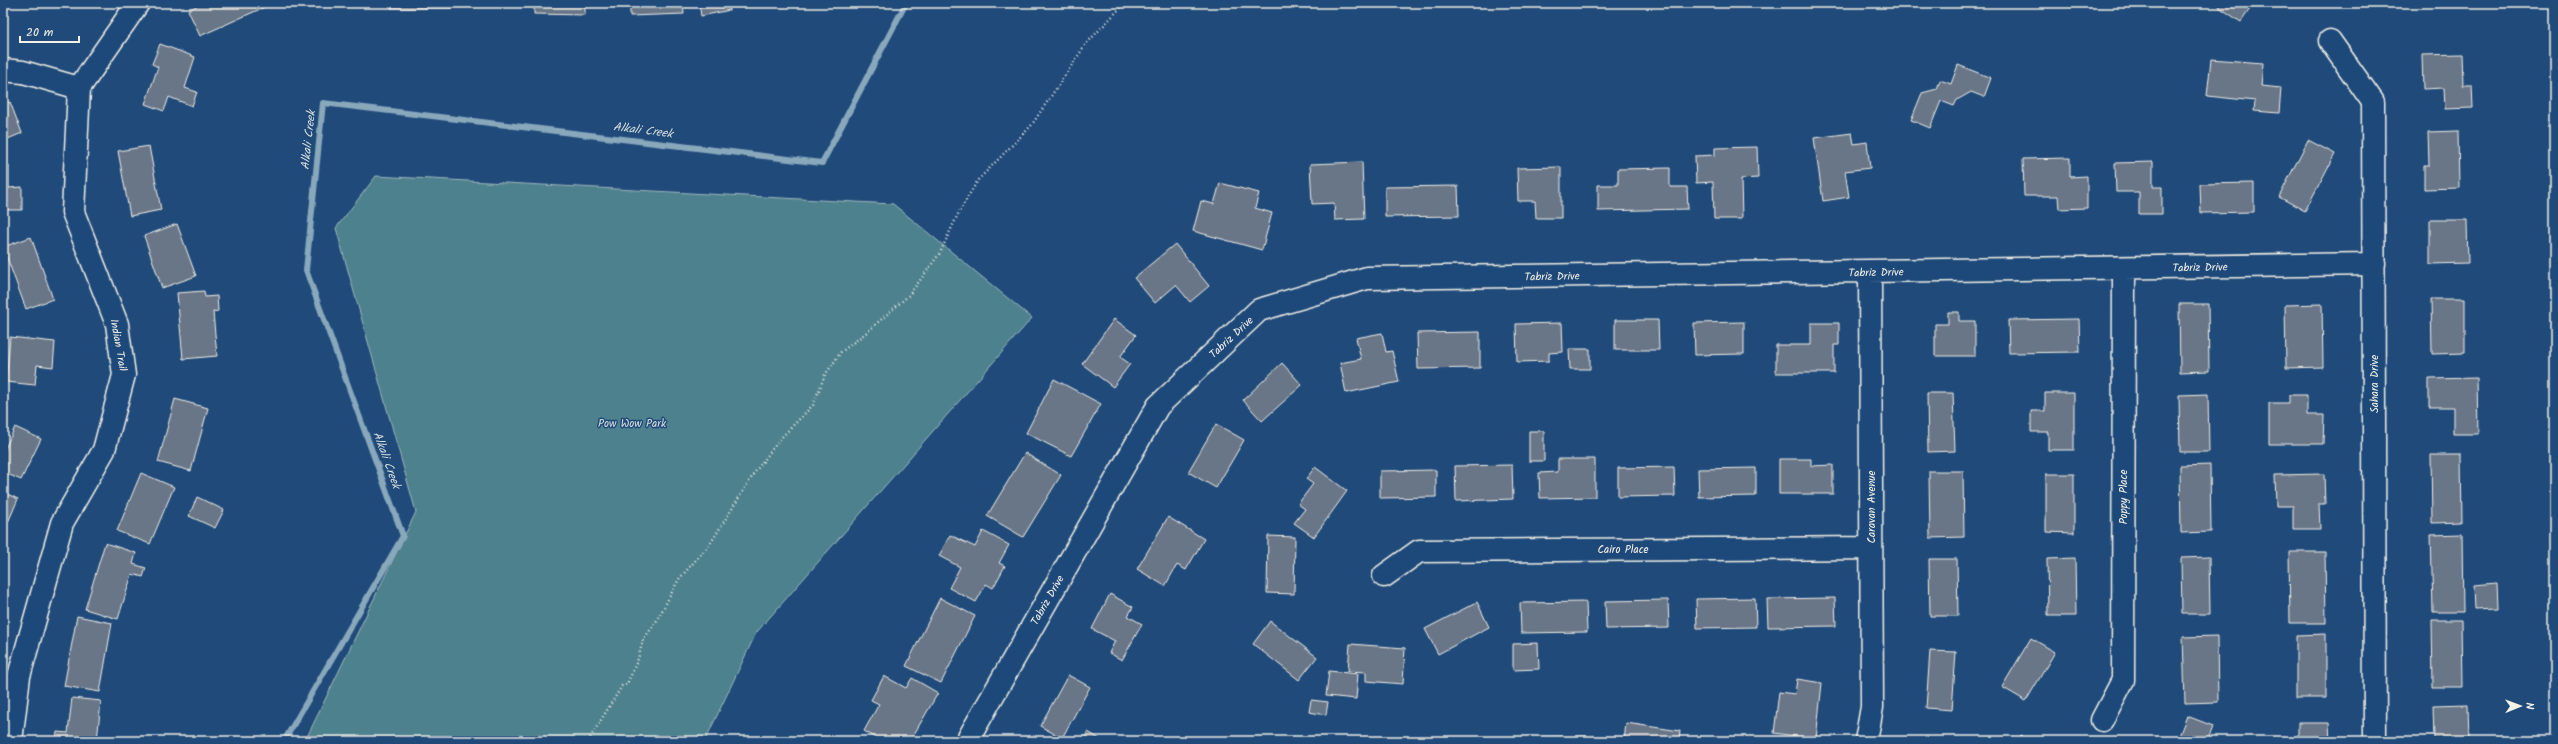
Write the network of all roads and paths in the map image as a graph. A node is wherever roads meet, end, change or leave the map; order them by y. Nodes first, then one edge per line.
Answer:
1 (138, 3) edge
2 (1125, 3) edge
3 (2330, 41) dead end
4 (3, 70) edge
5 (79, 88) junction
6 (2374, 264) junction
7 (2124, 269) junction
8 (1870, 272) junction
9 (1871, 548) junction
10 (1384, 576) dead end
11 (2102, 720) dead end
12 (11, 741) edge
13 (588, 741) edge
14 (968, 741) edge
15 (1866, 741) edge
16 (2375, 741) edge

1 - 5 street
2 - 13 path
3 - 6 street, Sahara Drive
4 - 5 street
5 - 12 street, Indian Trail
6 - 7 street, Tabriz Drive
6 - 16 street, Sahara Drive
7 - 8 street, Tabriz Drive
7 - 11 street, Poppy Place
8 - 9 street, Caravan Avenue
8 - 14 street, Tabriz Drive
9 - 10 street, Cairo Place
9 - 15 street, Caravan Avenue

